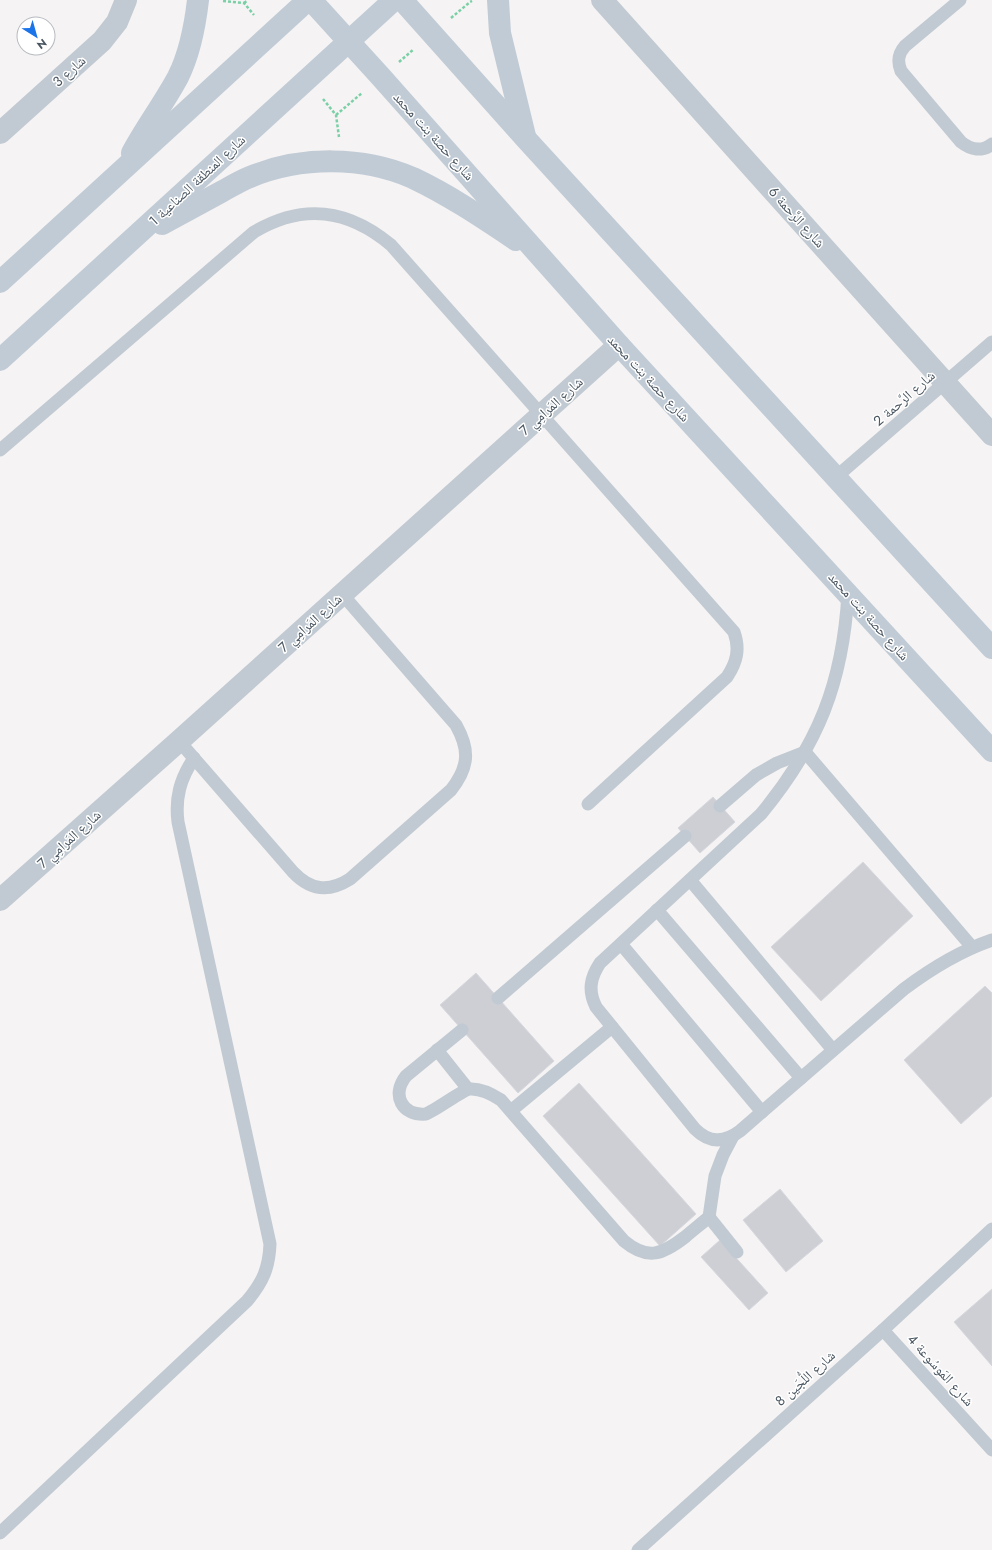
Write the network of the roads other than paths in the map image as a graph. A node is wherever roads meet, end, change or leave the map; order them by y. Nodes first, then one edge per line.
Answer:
1 (126, 0) edge
2 (198, 0) edge
3 (310, 0) edge
4 (394, 0) edge
5 (402, 0) edge
6 (498, 0) edge
7 (602, 0) edge
8 (960, 0) edge
9 (349, 41) junction
10 (0, 134) edge
11 (526, 139) junction
12 (992, 144) edge
13 (123, 169) junction
14 (134, 238) junction
15 (540, 256) junction
16 (0, 282) edge
17 (992, 342) edge
18 (619, 345) junction
19 (0, 360) edge
20 (946, 383) junction
21 (541, 414) junction
22 (992, 435) edge
23 (0, 450) edge
24 (836, 477) junction
25 (848, 593) junction
26 (342, 594) junction
27 (992, 648) edge
28 (179, 741) junction
29 (992, 751) edge
30 (805, 752) junction
31 (194, 758) junction
32 (588, 804) dead end
33 (720, 806) dead end
34 (685, 836) dead end
35 (690, 880) junction
36 (0, 900) edge
37 (657, 910) junction
38 (992, 940) edge
39 (621, 944) junction
40 (972, 947) junction
41 (498, 998) dead end
42 (612, 1027) junction
43 (462, 1030) dead end
44 (438, 1050) junction
45 (833, 1050) junction
46 (801, 1078) junction
47 (468, 1089) junction
48 (512, 1110) junction
49 (762, 1112) junction
50 (733, 1136) junction
51 (709, 1216) junction
52 (992, 1229) edge
53 (737, 1252) dead end
54 (883, 1330) junction
55 (992, 1450) edge
56 (0, 1533) edge
57 (638, 1550) edge

1 - 10 street, شارع 3
2 - 13 main road
3 - 9 main road, شارع حصة بنت محمد
3 - 13 main road
4 - 9 main road, شارع المنطقة الصناعية 1
5 - 11 main road
6 - 11 main road
7 - 20 street, شارع الرَّحمة 6
8 - 12 lane
9 - 14 main road, شارع المنطقة الصناعية 1
9 - 15 main road, شارع حصة بنت محمد
11 - 24 main road
13 - 16 main road
14 - 15 main road
14 - 19 main road, شارع المنطقة الصناعية 1
15 - 18 main road, شارع حصة بنت محمد
17 - 20 lane, شارع الرَّحمة 2
18 - 21 street, شارع المَرامِي 7
18 - 25 main road, شارع حصة بنت محمد
20 - 22 street, شارع الرَّحمة 6
20 - 24 lane, شارع الرَّحمة 2
21 - 23 lane
21 - 26 street, شارع المَرامِي 7
21 - 32 lane
24 - 27 main road
25 - 29 main road, شارع حصة بنت محمد
25 - 30 lane
26 - 28 street, شارع المَرامِي 7
26 - 31 lane
28 - 31 lane
28 - 36 street, شارع المَرامِي 7
30 - 33 lane
30 - 35 lane
30 - 40 lane
31 - 56 lane
34 - 41 lane
35 - 37 lane
35 - 45 lane
37 - 39 lane
37 - 46 lane
38 - 40 lane
39 - 42 lane
39 - 49 lane
40 - 45 lane
42 - 48 lane
42 - 50 lane
43 - 44 lane
44 - 47 lane
44 - 47 lane
45 - 46 lane
46 - 49 lane
47 - 48 lane
48 - 51 lane
49 - 50 lane
50 - 51 lane
51 - 53 lane
52 - 54 lane, شارع اللُّجَين 8
54 - 55 lane, شارع المَوسُوعة 4
54 - 57 lane, شارع اللُّجَين 8

